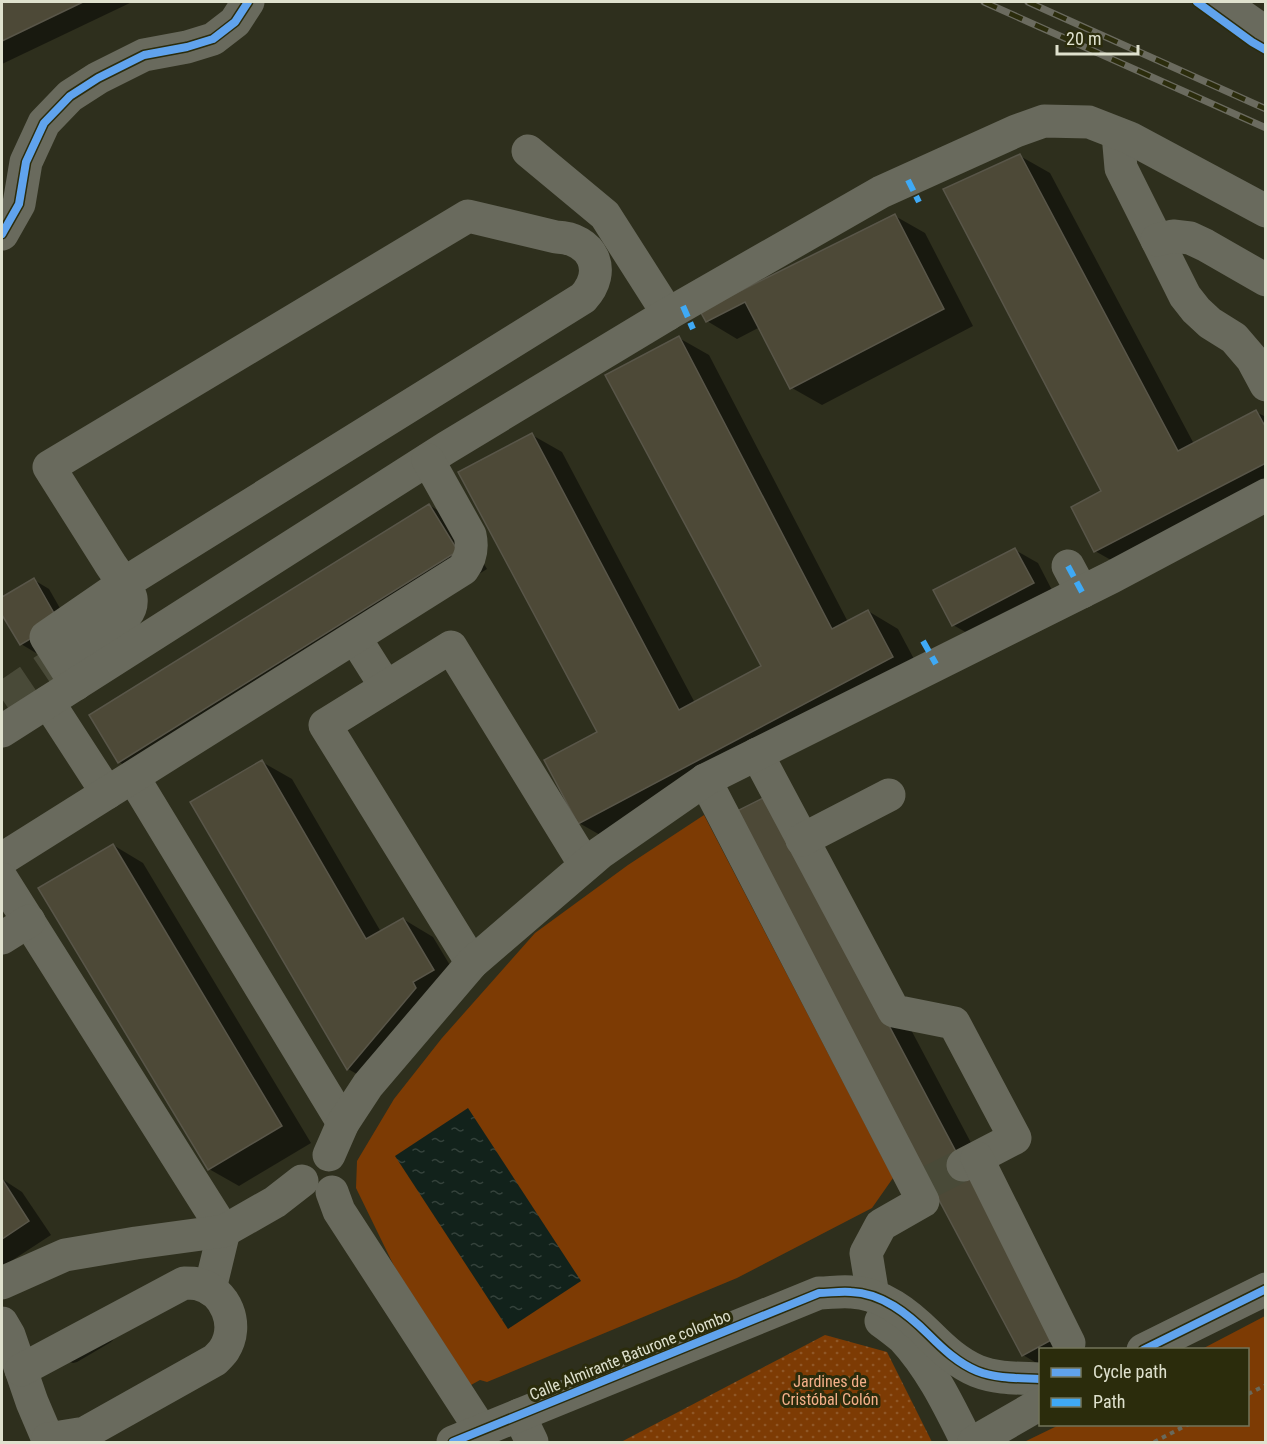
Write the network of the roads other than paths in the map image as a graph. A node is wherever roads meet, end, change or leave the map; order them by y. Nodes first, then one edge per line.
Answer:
1 (248, 2) edge
2 (1221, 2) edge
3 (1266, 33) edge
4 (1118, 134) junction
5 (528, 151) dead end
6 (1266, 211) edge
7 (2, 234) edge
8 (621, 240) junction
9 (1157, 240) junction
10 (593, 257) junction
11 (1266, 280) edge
12 (681, 316) junction
13 (1266, 385) edge
14 (428, 460) junction
15 (1266, 495) edge
16 (123, 584) junction
17 (355, 638) junction
18 (74, 651) tunnel mouth
19 (76, 684) junction
20 (386, 687) junction
21 (48, 702) junction
22 (2, 731) edge
23 (757, 754) junction
24 (705, 780) junction
25 (120, 785) junction
26 (889, 795) dead end
27 (802, 840) junction
28 (2, 859) edge
29 (585, 865) junction
30 (2, 879) edge
31 (29, 921) junction
32 (2, 938) edge
33 (472, 963) junction
34 (344, 1123) junction
35 (329, 1155) junction
36 (302, 1180) junction
37 (333, 1192) junction
38 (225, 1231) junction
39 (2, 1283) edge
40 (210, 1289) junction
41 (1266, 1289) edge
42 (819, 1293) junction
43 (873, 1296) junction
44 (2, 1323) edge
45 (1069, 1343) dead end
46 (1147, 1348) edge
47 (21, 1370) junction
48 (1039, 1379) edge
49 (1039, 1405) edge
50 (526, 1429) edge
51 (467, 1436) edge
52 (49, 1441) edge
53 (968, 1443) edge
54 (974, 1443) edge

1 - 7 street
2 - 3 street
4 - 6 street
4 - 9 street
4 - 12 street
5 - 8 street
8 - 10 street
8 - 12 street
9 - 11 street
9 - 13 street
10 - 16 street
10 - 16 street
12 - 14 street
14 - 17 street
14 - 19 street
15 - 23 street
16 - 18 street
16 - 19 street
17 - 20 street
17 - 25 street
19 - 21 street
20 - 29 street
20 - 33 street
21 - 22 street
21 - 25 street
23 - 24 street
23 - 27 street
24 - 29 street
24 - 43 street
25 - 28 street
25 - 34 street
26 - 27 street
27 - 45 street
29 - 33 street
30 - 31 street
31 - 32 street
31 - 38 street
33 - 34 street
34 - 35 street
35 - 36 street
35 - 37 street
36 - 37 street
36 - 38 street
37 - 51 street
38 - 39 street
38 - 40 street
40 - 47 street
40 - 52 street
41 - 46 street
42 - 43 street
42 - 50 street, Calle Almirante Baturone colombo
42 - 53 street
43 - 48 street
44 - 47 street
47 - 52 street
49 - 54 street
50 - 51 street, Calle Almirante Baturone colombo

